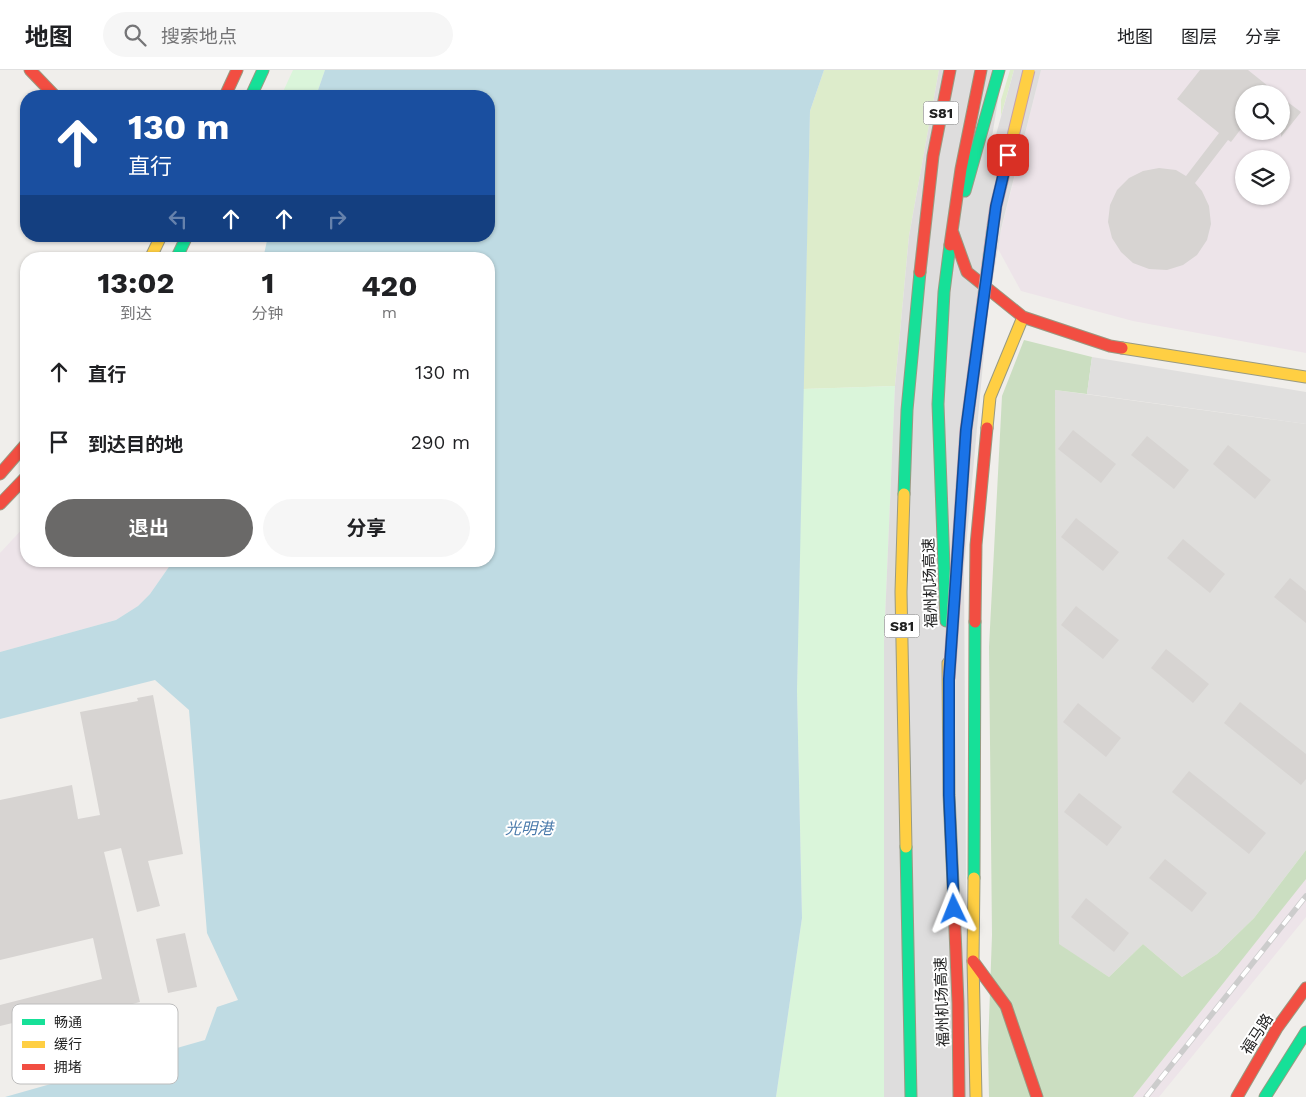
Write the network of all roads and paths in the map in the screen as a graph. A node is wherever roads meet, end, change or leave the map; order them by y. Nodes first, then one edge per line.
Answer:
1 (30, 70) edge
2 (237, 70) edge
3 (264, 70) edge
4 (942, 70) edge
5 (950, 70) edge
6 (980, 70) edge
7 (999, 70) edge
8 (1029, 70) edge
9 (49, 90) edge
10 (228, 90) edge
11 (254, 90) edge
12 (933, 156) junction
13 (1023, 317) junction
14 (1306, 377) edge
15 (20, 451) edge
16 (0, 474) edge
17 (20, 482) edge
18 (0, 504) edge
19 (949, 679) junction
20 (973, 961) junction
21 (1306, 988) edge
22 (1306, 1032) edge
23 (912, 1097) edge
24 (959, 1097) edge
25 (976, 1097) edge
26 (1037, 1097) edge
27 (1237, 1097) edge
28 (1265, 1097) edge

1 - 9 main road
2 - 10 main road
3 - 11 main road
4 - 12 main road
5 - 12 main road, 福州机场高速 / S81
6 - 19 main road, 福州机场高速 / S81, bridge
7 - 13 main road
8 - 19 main road, bridge
12 - 23 main road, 福州机场高速 / S81
13 - 14 main road
13 - 20 main road
15 - 16 main road
17 - 18 main road
19 - 24 main road, 福州机场高速 / S81
20 - 25 main road
20 - 26 main road
21 - 27 main road, 福马路
22 - 28 main road

